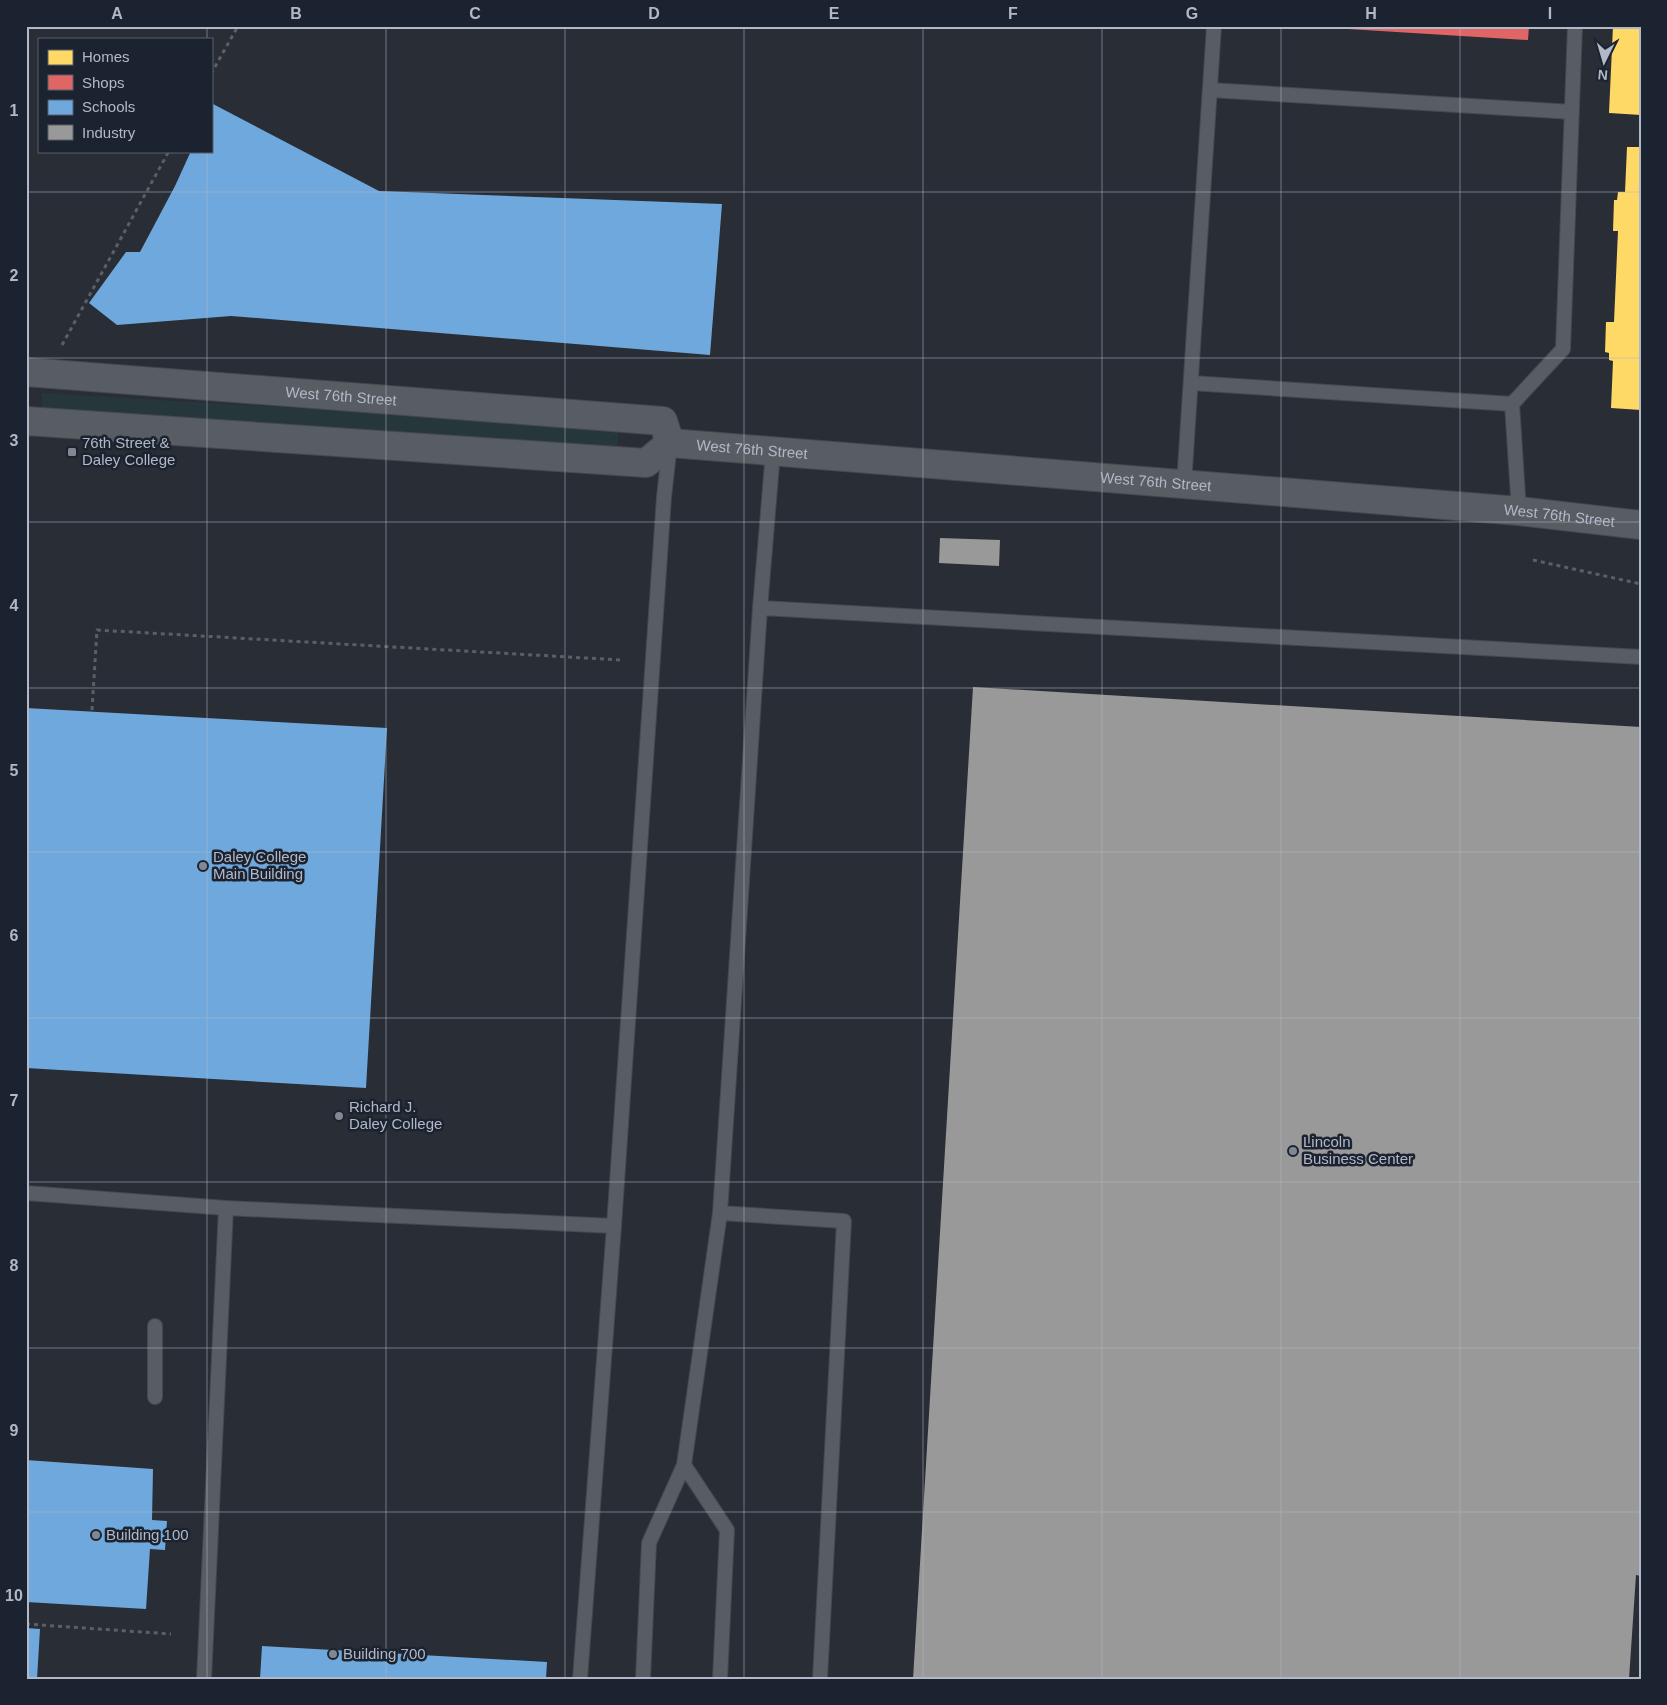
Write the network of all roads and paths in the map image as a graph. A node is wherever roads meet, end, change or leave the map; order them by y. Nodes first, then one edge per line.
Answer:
1 (238, 26) edge
2 (1214, 26) edge
3 (1575, 26) edge
4 (212, 72) edge
5 (1210, 90) junction
6 (1572, 112) junction
7 (168, 152) edge
8 (61, 348) dead end
9 (26, 372) edge
10 (1190, 383) junction
11 (1512, 404) junction
12 (26, 421) edge
13 (670, 443) junction
14 (773, 452) junction
15 (1184, 484) junction
16 (1519, 511) junction
17 (1641, 525) edge
18 (1533, 560) dead end
19 (1641, 584) edge
20 (760, 608) junction
21 (1641, 657) edge
22 (621, 660) dead end
23 (92, 710) dead end
24 (26, 1193) edge
25 (226, 1208) junction
26 (720, 1213) junction
27 (614, 1226) junction
28 (155, 1326) dead end
29 (155, 1397) dead end
30 (684, 1466) junction
31 (26, 1624) edge
32 (172, 1634) dead end
33 (204, 1679) edge
34 (580, 1679) edge
35 (643, 1679) edge
36 (720, 1679) edge
37 (820, 1679) edge

1 - 4 path
2 - 5 lane
3 - 6 lane
5 - 6 lane
5 - 10 lane
6 - 11 lane
7 - 8 path
9 - 13 street, West 76th Street
10 - 11 lane
10 - 15 lane
11 - 16 lane
12 - 13 street
13 - 14 street, West 76th Street
13 - 27 lane
14 - 15 street, West 76th Street
14 - 20 lane
15 - 16 street, West 76th Street
16 - 17 street, West 76th Street
18 - 19 path
20 - 21 lane
20 - 26 lane
22 - 23 path
24 - 25 lane
25 - 27 lane
25 - 33 lane
26 - 30 lane
26 - 37 lane
27 - 34 lane
28 - 29 lane
30 - 35 lane
30 - 36 lane
31 - 32 path

